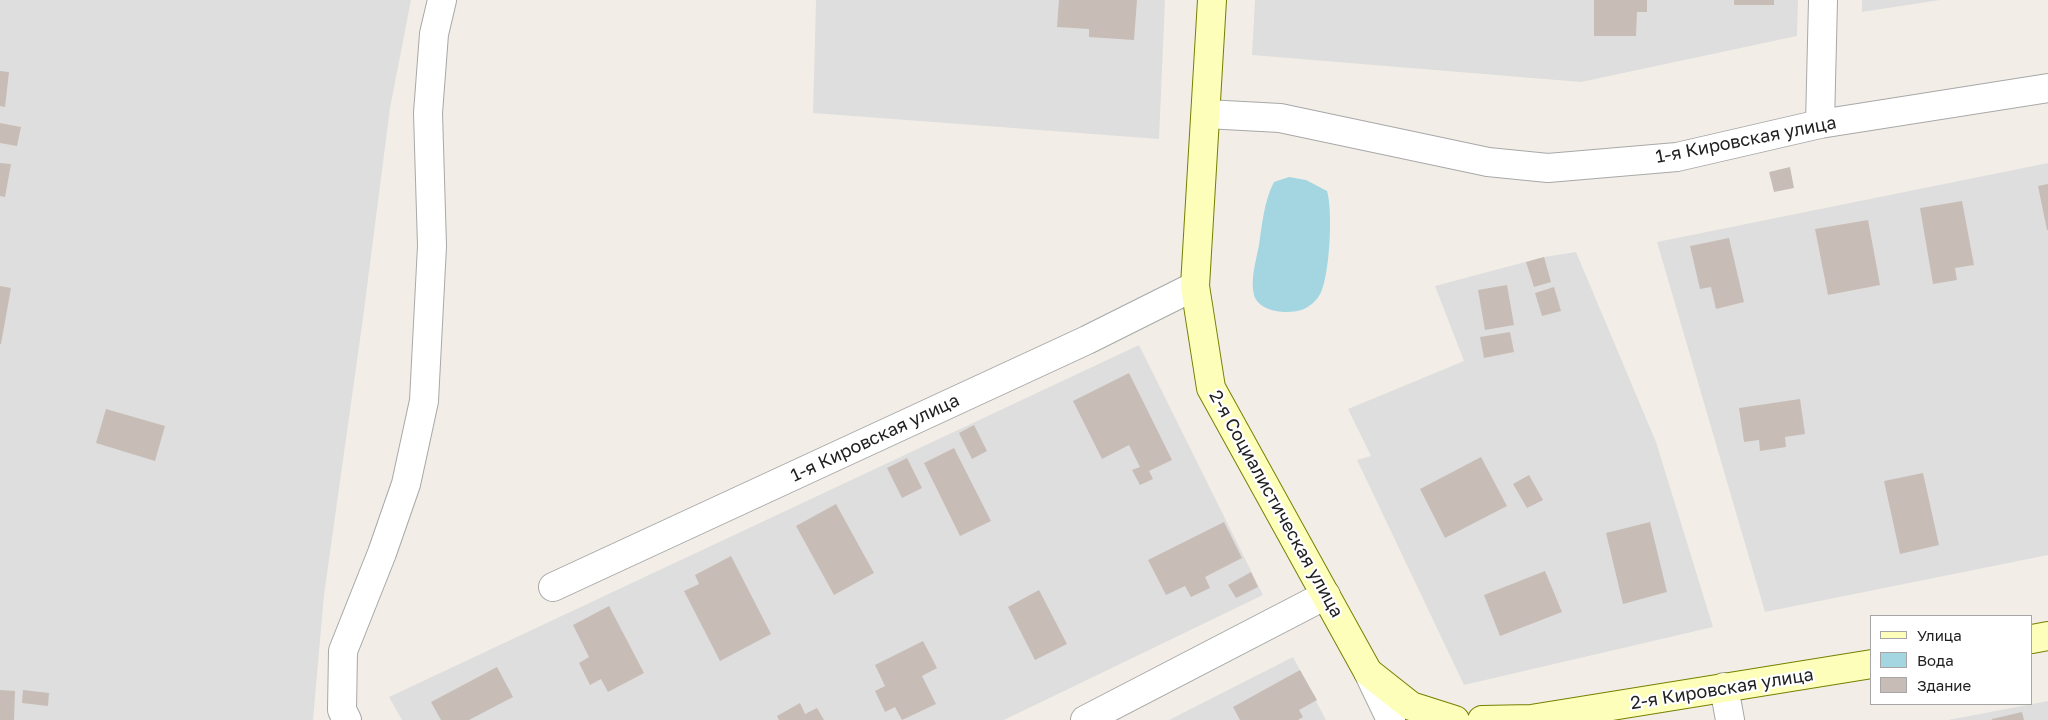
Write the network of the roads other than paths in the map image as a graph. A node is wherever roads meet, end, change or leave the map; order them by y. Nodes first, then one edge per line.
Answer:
1 (442, 0) edge
2 (1212, 0) edge
3 (1823, 0) edge
4 (2048, 88) edge
5 (1206, 114) junction
6 (1820, 124) junction
7 (1195, 286) junction
8 (553, 587) dead end
9 (1326, 595) junction
10 (2048, 636) edge
11 (2033, 639) edge
12 (1870, 664) edge
13 (1368, 672) junction
14 (1724, 687) junction
15 (347, 720) edge
16 (1085, 720) edge
17 (1391, 720) edge
18 (1455, 720) edge
19 (1482, 720) edge
20 (1730, 720) edge

1 - 15 street
2 - 5 street, 2-я Социалистическая улица
3 - 6 street
4 - 6 street, 1-я Кировская улица
5 - 6 street, 1-я Кировская улица
5 - 7 street, 2-я Социалистическая улица
7 - 8 street, 1-я Кировская улица
7 - 9 street, 2-я Социалистическая улица
9 - 13 street, 2-я Социалистическая улица
9 - 16 street
10 - 11 street
12 - 14 street, 2-я Кировская улица
13 - 17 street
13 - 18 street
14 - 19 street, 2-я Кировская улица
14 - 20 street

